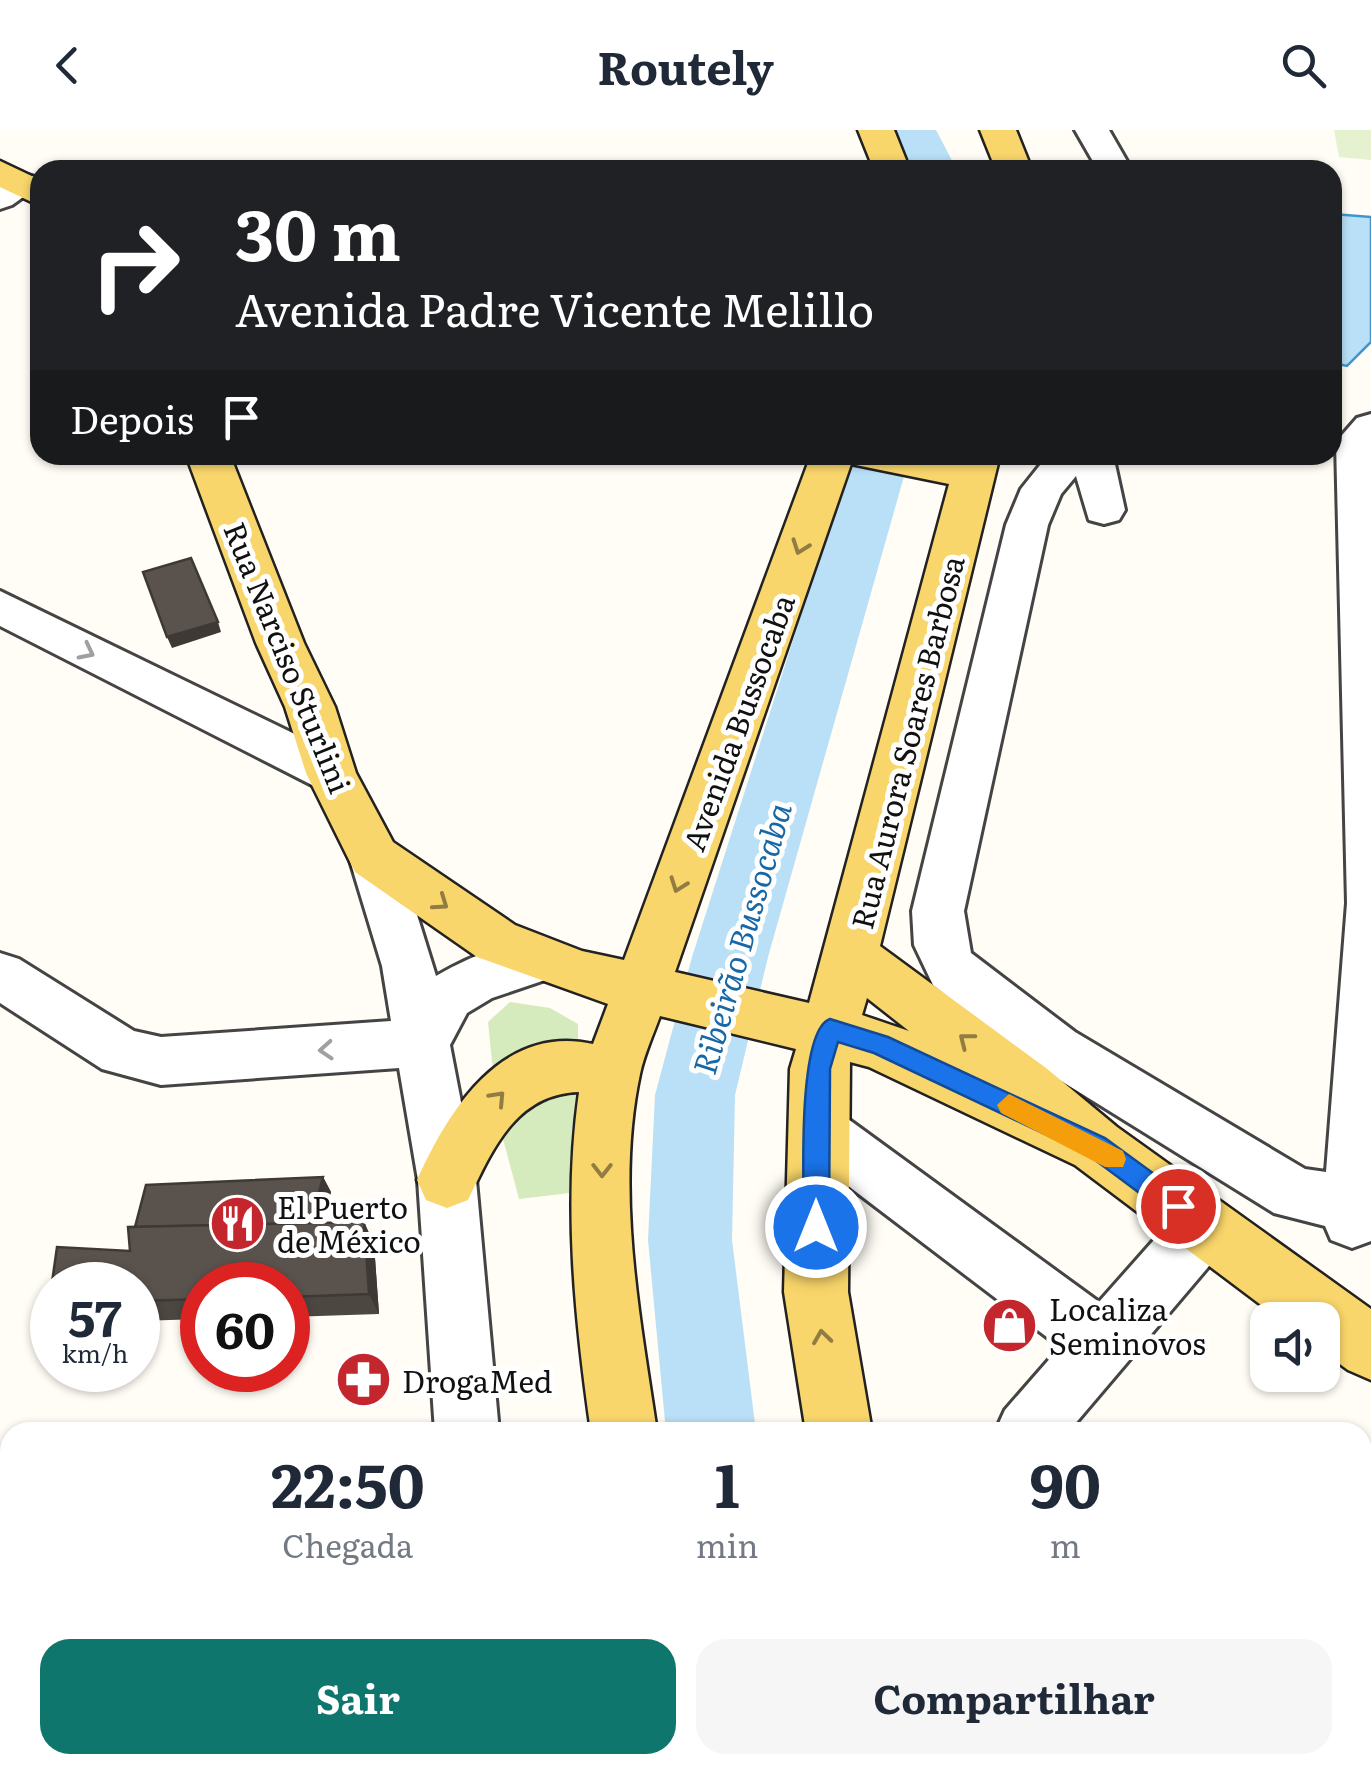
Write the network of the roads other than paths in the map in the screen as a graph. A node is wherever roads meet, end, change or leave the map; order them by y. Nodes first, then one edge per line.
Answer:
1 (876, 130) edge
2 (998, 130) edge
3 (1092, 130) edge
4 (888, 160) edge
5 (1010, 160) edge
6 (1109, 160) edge
7 (1358, 437) edge
8 (212, 465) edge
9 (830, 465) edge
10 (1063, 465) edge
11 (1094, 465) edge
12 (964, 466) edge
13 (1104, 510) dead end
14 (0, 607) edge
15 (331, 773) junction
16 (374, 857) junction
17 (1371, 903) edge
18 (851, 955) junction
19 (538, 960) junction
20 (0, 975) edge
21 (652, 990) junction
22 (830, 1029) junction
23 (423, 1042) junction
24 (611, 1073) junction
25 (817, 1129) junction
26 (1096, 1146) junction
27 (447, 1180) junction
28 (1206, 1226) junction
29 (1104, 1342) junction
30 (1371, 1348) edge
31 (466, 1422) edge
32 (623, 1422) edge
33 (836, 1422) edge
34 (1036, 1422) edge

1 - 4 main road
2 - 5 main road
3 - 6 street
7 - 17 street
8 - 15 main road, Rua Narciso Sturlini
9 -> 21 main road, Avenida Bussocaba
10 - 17 street
11 - 13 street
12 - 18 main road, Rua Aurora Soares Barbosa
14 -> 15 street
15 - 16 main road, Rua Narciso Sturlini
16 -> 19 main road, Rua Narciso Sturlini
16 - 23 street
18 - 22 main road, Rua Aurora Soares Barbosa
26 -> 18 main road
19 - 21 main road, Rua Narciso Sturlini
19 - 23 street
23 -> 20 street
21 - 22 main road, Rua Narciso Sturlini
21 - 24 main road, Avenida Bussocaba
22 - 25 main road, Rua Aurora Soares Barbosa
22 - 26 main road, Rua Narciso Sturlini
23 - 27 street
27 -> 24 main road
24 -> 32 main road, Avenida Bussocaba
25 - 29 street
33 -> 25 main road, Rua Aurora Soares Barbosa
26 - 28 main road
27 - 31 street
28 - 29 street
28 - 30 main road
29 - 34 street

